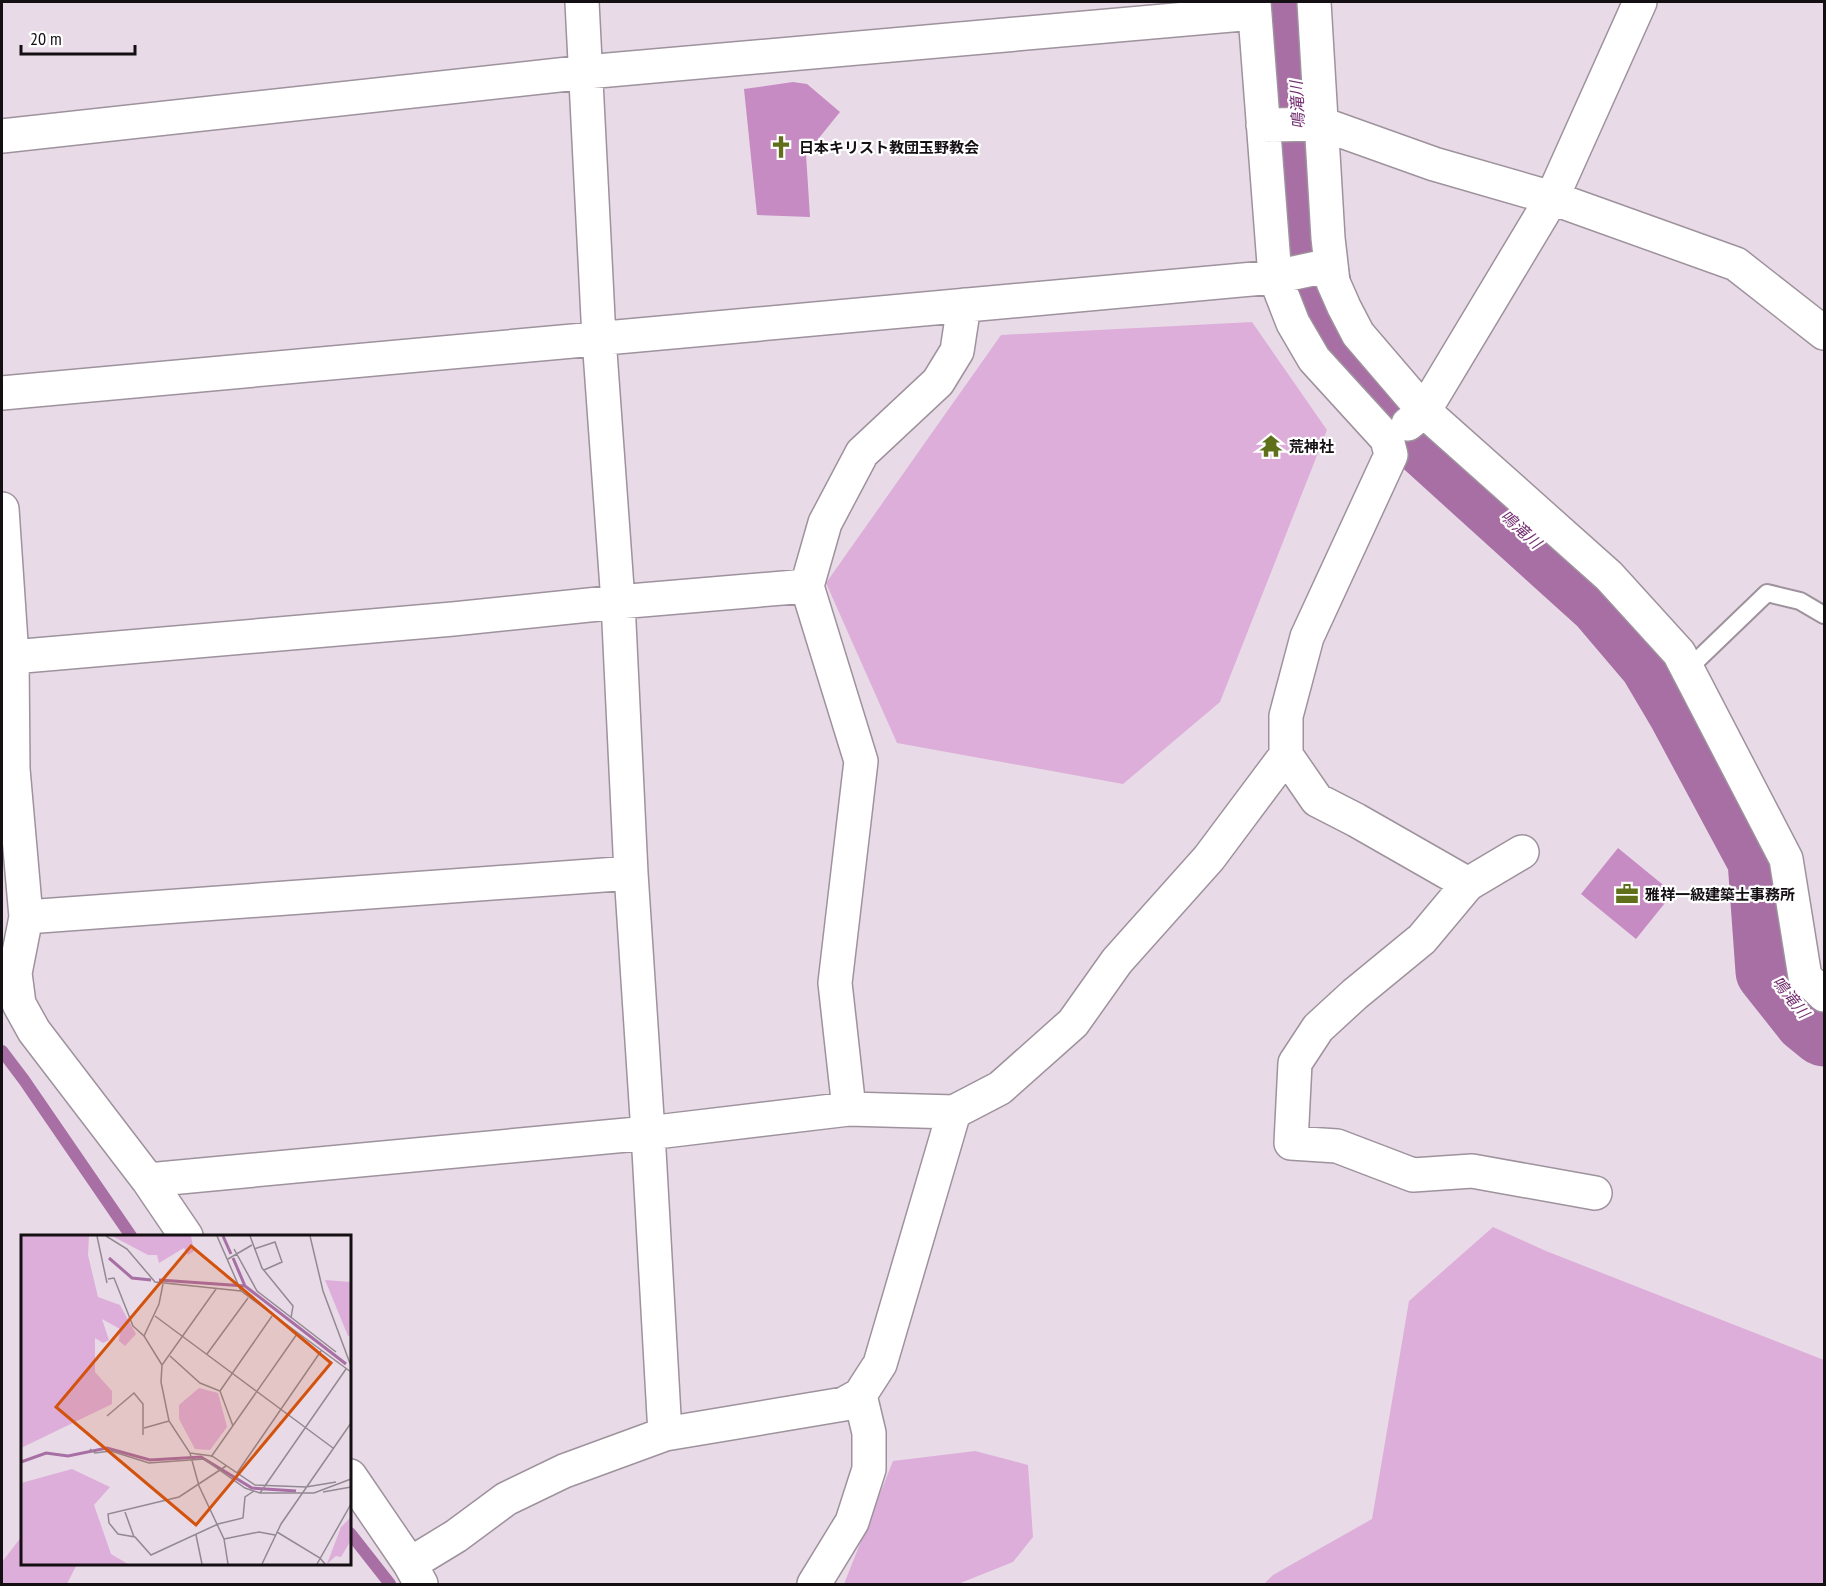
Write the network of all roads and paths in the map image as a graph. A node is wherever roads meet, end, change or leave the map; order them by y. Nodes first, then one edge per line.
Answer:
1 (582, 2) edge
2 (1314, 2) edge
3 (1640, 2) edge
4 (1254, 7) edge
5 (586, 72) junction
6 (1295, 124) junction
7 (2, 136) edge
8 (1552, 198) junction
9 (1307, 271) junction
10 (964, 305) junction
11 (1824, 333) edge
12 (599, 338) junction
13 (2, 393) edge
14 (1406, 425) junction
15 (2, 509) edge
16 (807, 586) junction
17 (618, 603) junction
18 (1824, 615) edge
19 (12, 657) junction
20 (1688, 669) junction
21 (1286, 755) junction
22 (1522, 852) dead end
23 (631, 873) junction
24 (1468, 884) junction
25 (26, 917) junction
26 (1824, 994) edge
27 (10, 1012) edge
28 (849, 1109) junction
29 (954, 1112) junction
30 (648, 1133) junction
31 (148, 1180) junction
32 (1595, 1193) dead end
33 (185, 1235) edge
34 (860, 1395) junction
35 (665, 1434) junction
36 (351, 1477) edge
37 (416, 1574) edge
38 (814, 1584) edge

1 - 5 street
2 - 6 street
3 - 8 street
4 - 5 street
4 - 6 street
5 - 7 street
5 - 12 street
6 - 8 street
6 - 9 street
6 - 9 street
8 - 11 street
8 - 14 street
9 - 10 street
9 - 14 street
9 - 14 street
10 - 12 street
10 - 16 street
12 - 13 street
12 - 17 street
14 - 20 street
14 - 21 street
15 - 19 street
16 - 17 street
16 - 28 street
17 - 19 street
17 - 23 street
18 - 20 lane
19 - 25 street
20 - 26 street
21 - 24 street
21 - 29 street
22 - 24 street
23 - 25 street
23 - 30 street
24 - 32 street
25 - 27 street
27 - 31 street
28 - 29 street
28 - 30 street
29 - 34 street
30 - 31 street
30 - 35 street
31 - 33 street
34 - 35 street
34 - 38 street
35 - 37 street
36 - 37 street

